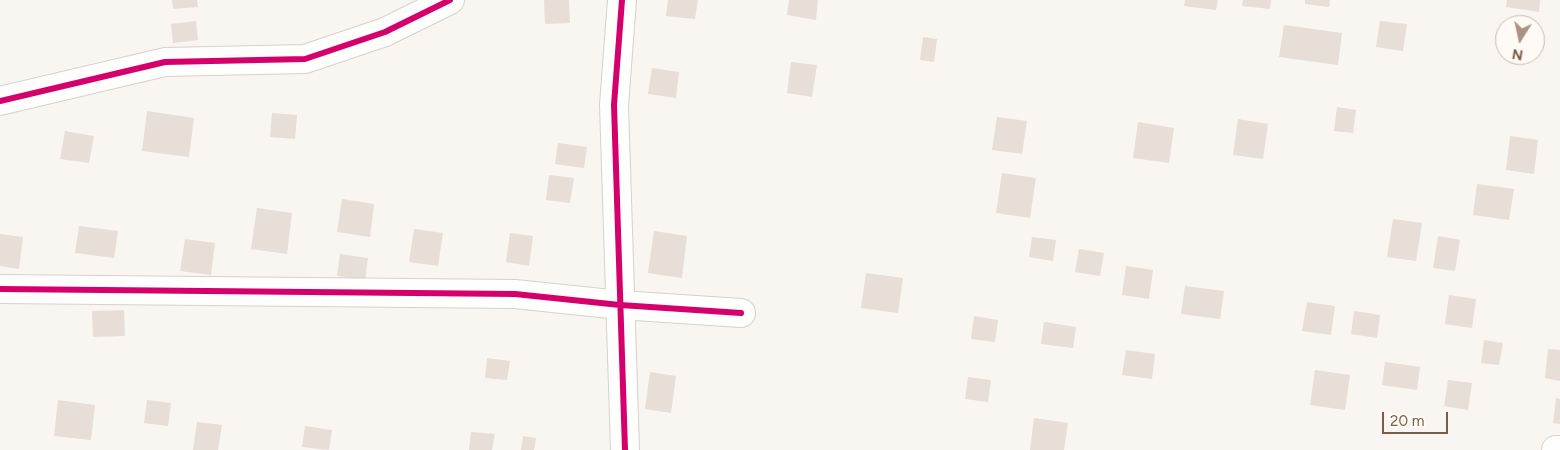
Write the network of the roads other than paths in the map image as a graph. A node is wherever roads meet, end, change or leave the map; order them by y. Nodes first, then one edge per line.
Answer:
1 (450, 0) edge
2 (622, 0) edge
3 (0, 101) edge
4 (0, 288) edge
5 (620, 305) junction
6 (741, 313) dead end
7 (625, 450) edge
8 (1556, 450) edge
9 (1560, 450) edge

1 - 3 street
2 - 5 street
4 - 5 street
5 - 6 street
5 - 7 street
8 - 9 street

